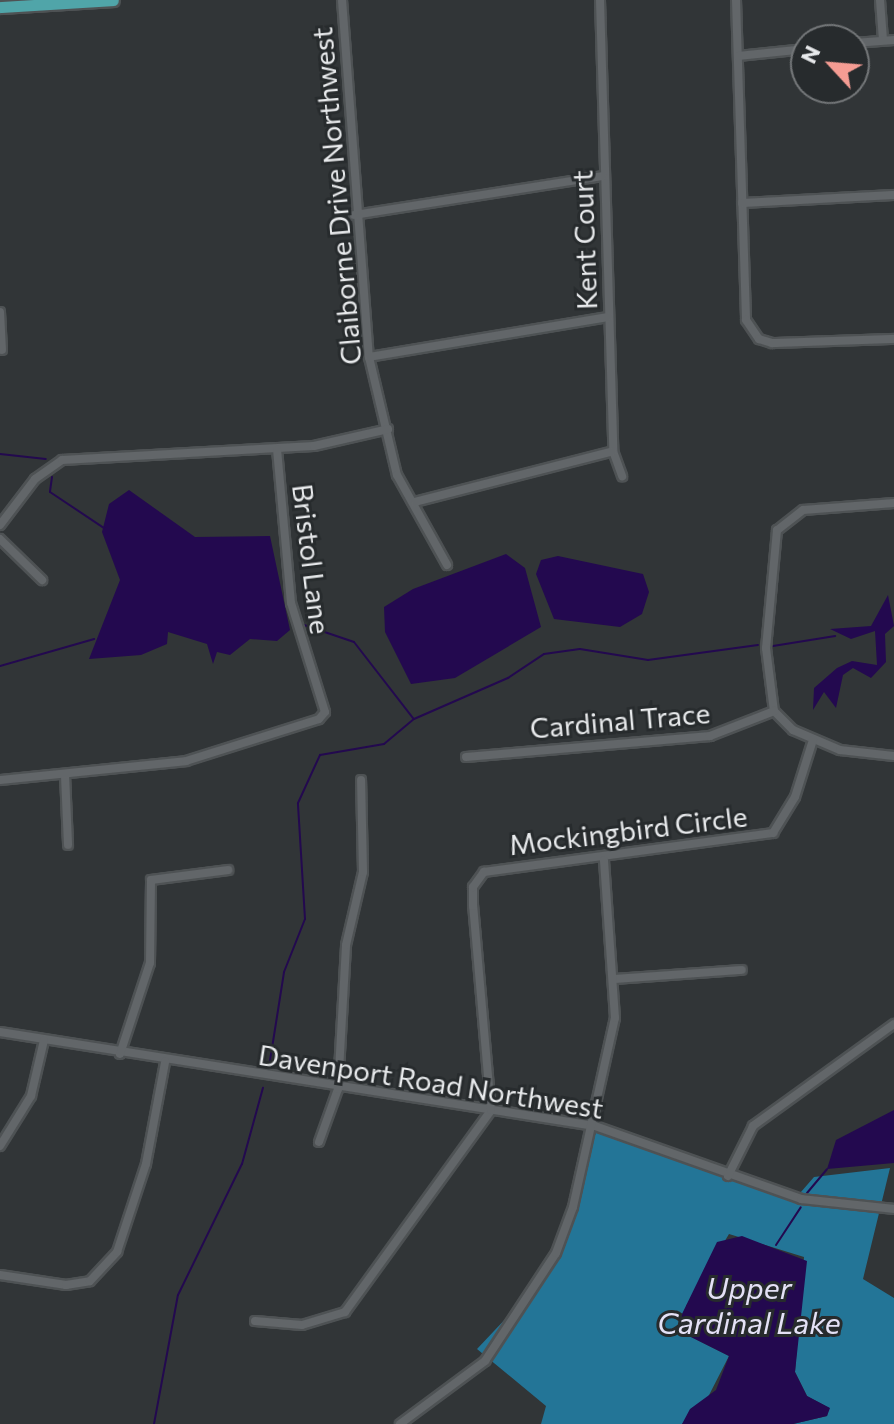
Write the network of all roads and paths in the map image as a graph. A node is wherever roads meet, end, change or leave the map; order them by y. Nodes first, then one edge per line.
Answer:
1 (113, 0) edge
2 (342, 0) edge
3 (600, 0) edge
4 (736, 0) edge
5 (880, 0) edge
6 (0, 7) edge
7 (883, 40) junction
8 (894, 40) edge
9 (870, 41) edge
10 (790, 51) edge
11 (738, 56) junction
12 (603, 176) junction
13 (894, 195) edge
14 (742, 203) junction
15 (354, 215) junction
16 (0, 312) edge
17 (609, 317) junction
18 (894, 339) edge
19 (2, 350) dead end
20 (369, 357) junction
21 (388, 429) junction
22 (277, 450) junction
23 (613, 451) junction
24 (622, 476) dead end
25 (415, 502) junction
26 (894, 503) edge
27 (0, 525) edge
28 (0, 539) edge
29 (447, 565) dead end
30 (42, 580) dead end
31 (774, 711) junction
32 (813, 740) junction
33 (894, 756) edge
34 (466, 757) dead end
35 (65, 775) junction
36 (0, 780) edge
37 (361, 780) dead end
38 (68, 845) dead end
39 (604, 860) junction
40 (228, 870) dead end
41 (742, 970) dead end
42 (615, 979) junction
43 (894, 1024) edge
44 (0, 1032) edge
45 (44, 1040) junction
46 (120, 1054) junction
47 (165, 1062) junction
48 (338, 1089) junction
49 (491, 1110) junction
50 (595, 1126) junction
51 (319, 1142) dead end
52 (0, 1146) edge
53 (728, 1176) junction
54 (894, 1209) edge
55 (0, 1275) edge
56 (255, 1321) dead end
57 (400, 1424) edge

1 - 6 main road
2 - 15 street, Claiborne Drive Northwest
3 - 12 street, Kent Court
4 - 11 street
5 - 7 street
7 - 8 street
7 - 9 street
10 - 11 street
11 - 14 street
12 - 15 street
12 - 17 street, Kent Court
13 - 14 street
14 - 18 street
15 - 20 street, Claiborne Drive Northwest
16 - 19 street
17 - 20 street
17 - 23 street, Kent Court
20 - 21 street, Claiborne Drive Northwest
21 - 22 street
21 - 25 street, Claiborne Drive Northwest
22 - 27 street
22 - 35 street, Bristol Lane
23 - 24 street, Kent Court
23 - 25 street
25 - 29 street, Claiborne Drive Northwest
26 - 31 street
28 - 30 street
31 - 32 street
31 - 34 street, Cardinal Trace
32 - 33 street
32 - 39 street, Mockingbird Circle
35 - 36 street
35 - 38 street
37 - 48 street
39 - 42 street
39 - 49 street, Mockingbird Circle
40 - 46 street
41 - 42 street
42 - 50 street
43 - 53 street
44 - 45 street, Davenport Road Northwest
45 - 46 street, Davenport Road Northwest
45 - 52 street
46 - 47 street, Davenport Road Northwest
47 - 48 street, Davenport Road Northwest
47 - 55 street
48 - 49 street, Davenport Road Northwest
48 - 51 street
49 - 50 street, Davenport Road Northwest
49 - 56 street
50 - 53 street, Davenport Road Northwest
50 - 57 street
53 - 54 street, Davenport Road Northwest

